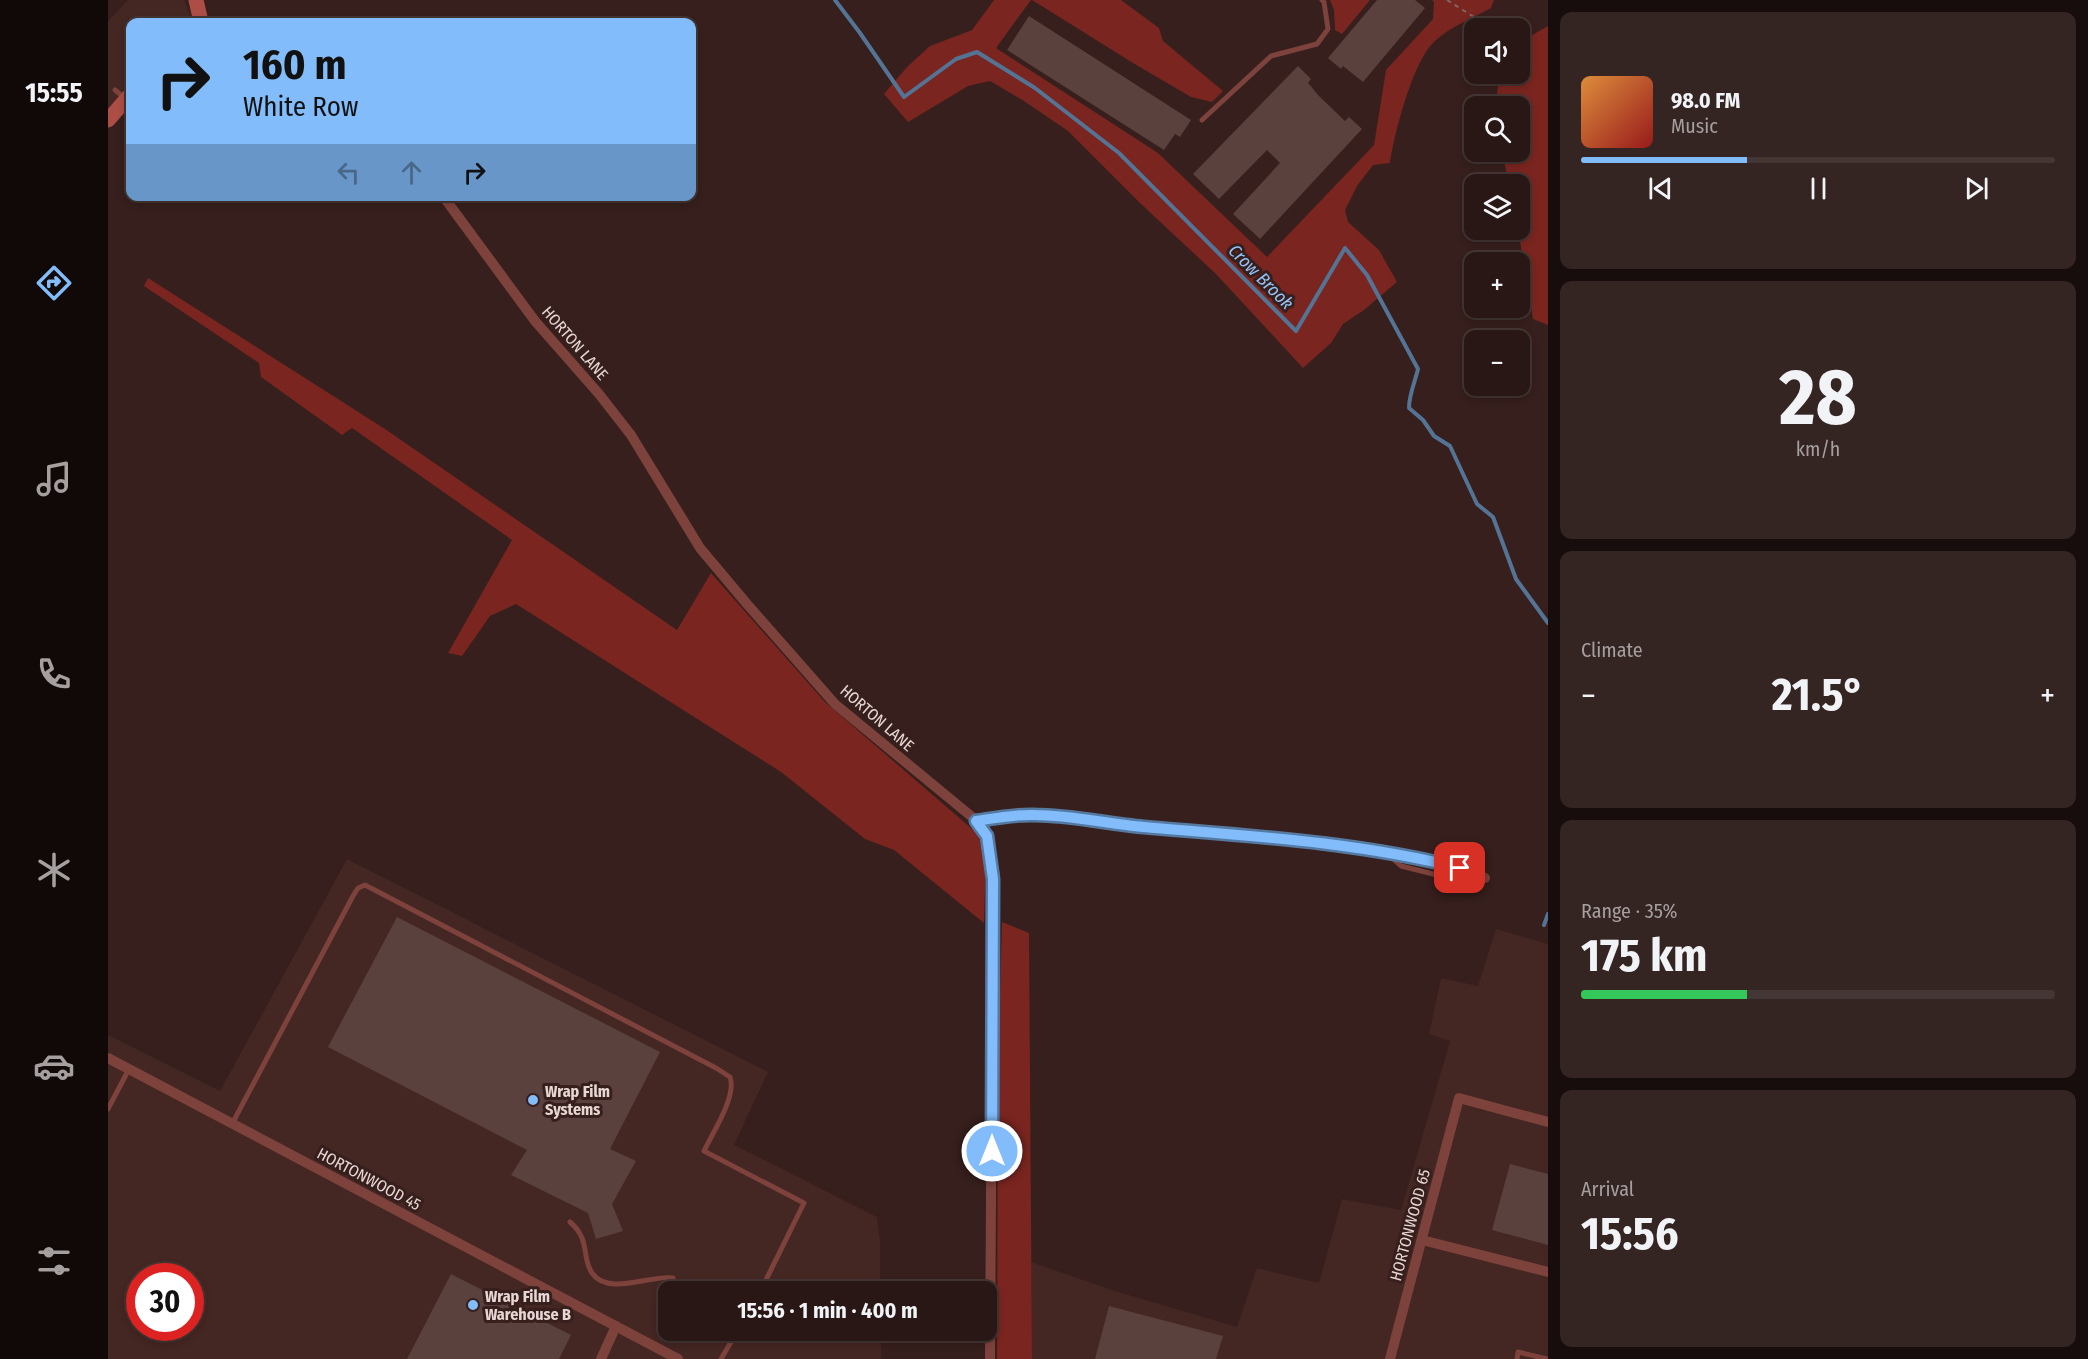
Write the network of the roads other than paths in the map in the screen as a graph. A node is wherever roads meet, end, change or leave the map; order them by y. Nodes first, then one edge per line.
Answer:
1 (196, 0) edge
2 (1322, 0) edge
3 (200, 18) edge
4 (124, 95) edge
5 (108, 120) edge
6 (1202, 120) dead end
7 (447, 201) edge
8 (976, 821) junction
9 (1386, 852) junction
10 (1485, 878) dead end
11 (1465, 882) dead end
12 (108, 1058) edge
13 (129, 1069) junction
14 (108, 1109) edge
15 (1548, 1122) edge
16 (232, 1124) junction
17 (570, 1222) dead end
18 (1422, 1240) junction
19 (1548, 1272) edge
20 (674, 1278) dead end
21 (765, 1281) edge
22 (616, 1326) junction
23 (732, 1341) edge
24 (601, 1359) edge
25 (678, 1359) edge
26 (721, 1359) edge
27 (990, 1359) edge
28 (1390, 1359) edge
29 (1516, 1359) edge
30 (1547, 1359) edge

1 - 3 street
2 - 6 lane
4 - 5 street
7 - 8 street, HORTON LANE
8 - 9 street
8 - 27 street, HORTON LANE
9 - 10 street
9 - 11 lane
12 - 13 street, HORTONWOOD 45
13 - 14 lane
13 - 16 street, HORTONWOOD 45
15 - 18 street, HORTONWOOD 65
16 - 21 lane
16 - 22 street, HORTONWOOD 45
17 - 20 lane
18 - 19 street
18 - 28 street, HORTONWOOD 65
22 - 24 street
22 - 25 street, HORTONWOOD 45
23 - 26 lane
29 - 30 lane

